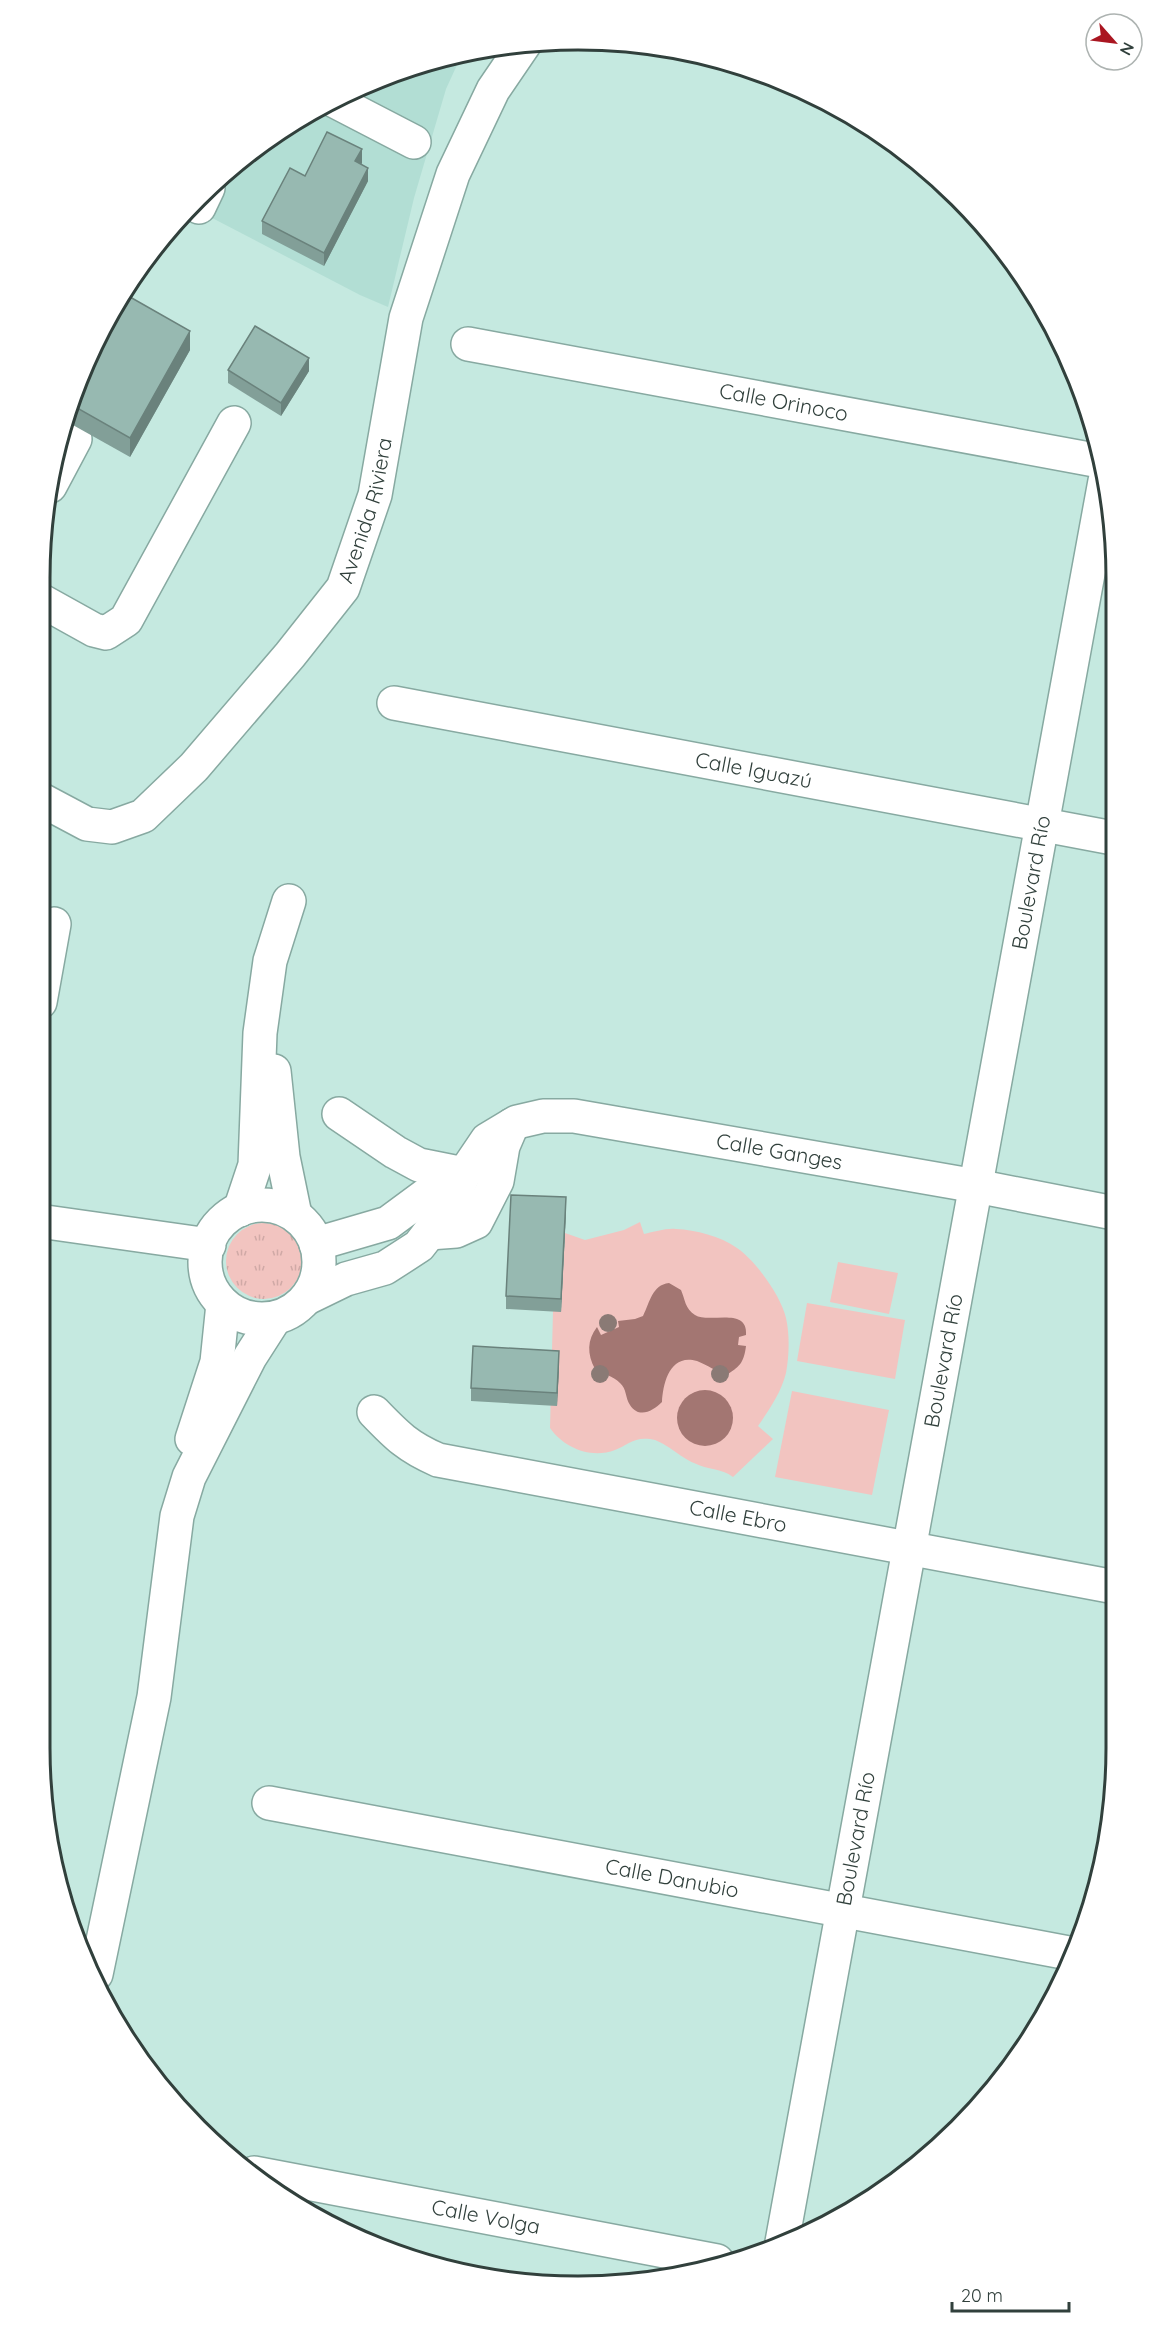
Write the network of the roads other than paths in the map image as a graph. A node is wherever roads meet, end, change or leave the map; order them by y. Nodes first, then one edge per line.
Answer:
1 (518, 53) edge
2 (342, 105) edge
3 (414, 142) dead end
4 (468, 344) dead end
5 (234, 423) dead end
6 (75, 439) dead end
7 (1092, 460) edge
8 (63, 461) edge
9 (1101, 503) edge
10 (50, 606) edge
11 (394, 703) dead end
12 (50, 804) edge
13 (1042, 825) junction
14 (1106, 837) edge
15 (289, 901) dead end
16 (54, 924) dead end
17 (50, 946) edge
18 (260, 1033) junction
19 (339, 1114) dead end
20 (513, 1125) junction
21 (464, 1174) junction
22 (976, 1186) junction
23 (240, 1210) junction
24 (1106, 1211) edge
25 (295, 1215) junction
26 (50, 1223) edge
27 (429, 1233) junction
28 (316, 1244) junction
29 (209, 1245) junction
30 (307, 1298) junction
31 (223, 1304) junction
32 (275, 1318) junction
33 (374, 1412) dead end
34 (189, 1477) junction
35 (910, 1547) junction
36 (1106, 1585) edge
37 (269, 1803) dead end
38 (843, 1910) junction
39 (1065, 1952) edge
40 (97, 1967) edge
41 (268, 2176) edge
42 (783, 2235) edge
43 (709, 2259) edge

1 - 12 street, Avenida Riviera
2 - 3 street
4 - 7 street, Calle Orinoco
5 - 10 street
6 - 8 street
9 - 13 street, Boulevard Río
11 - 13 street, Calle Iguazú
13 - 14 street, Calle Iguazú
13 - 22 street, Boulevard Río
15 - 18 street
16 - 17 street
18 - 23 street
18 - 25 street
19 - 21 street
20 - 21 street, Calle Ganges
20 - 22 street, Calle Ganges
20 - 27 street
21 - 27 street, Calle Ganges
21 - 28 street, Calle Ganges
22 - 24 street, Calle Ganges
22 - 35 street, Boulevard Río
23 - 25 street
23 - 29 street
25 - 28 street
26 - 29 street
27 - 30 street, Calle Ganges
28 - 30 street
29 - 31 street
30 - 32 street
31 - 32 street
31 - 34 street
32 - 34 street
33 - 35 street, Calle Ebro
34 - 40 street
35 - 36 street, Calle Ebro
35 - 38 street, Boulevard Río
37 - 38 street, Calle Danubio
38 - 39 street, Calle Danubio
38 - 42 street, Boulevard Río
41 - 43 street, Calle Volga

